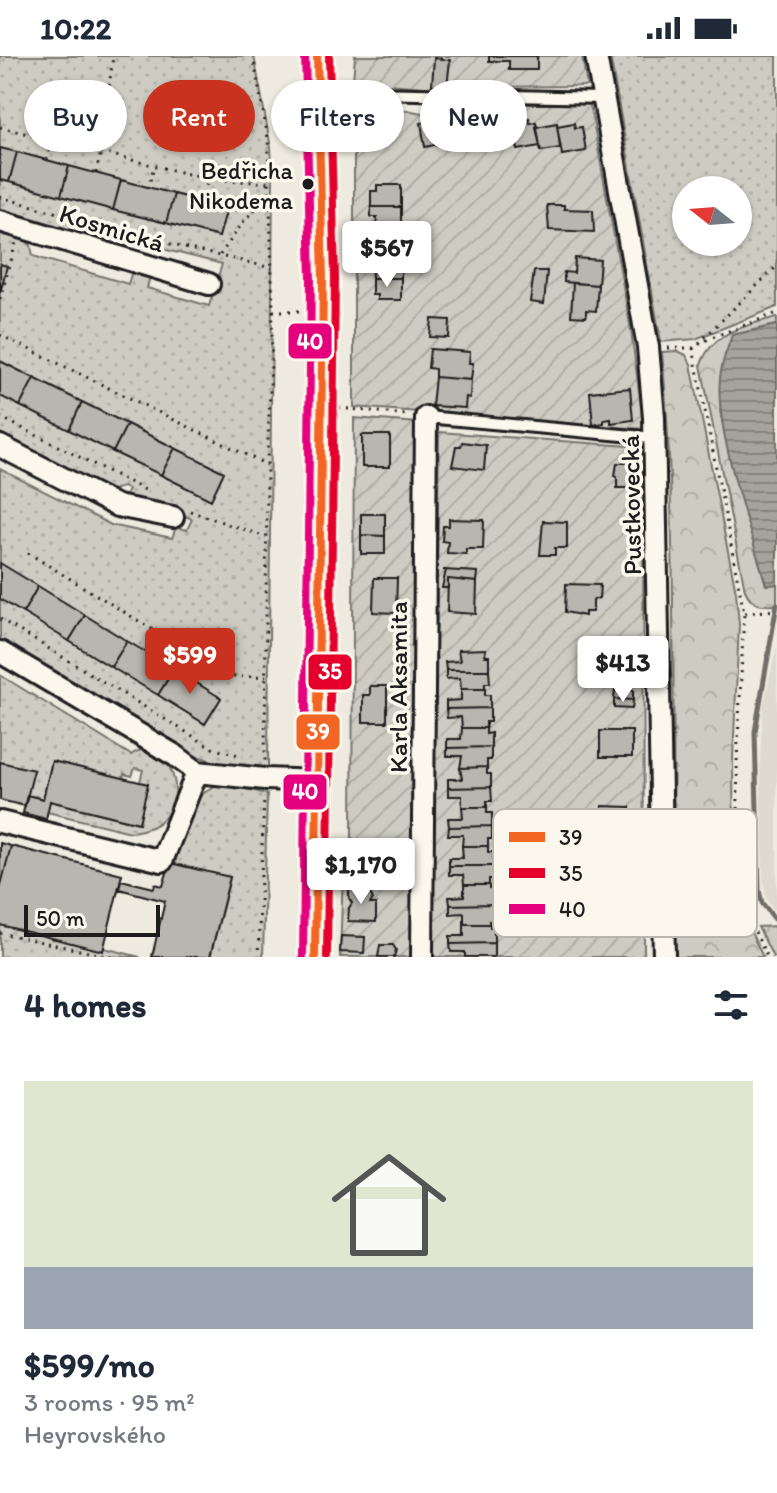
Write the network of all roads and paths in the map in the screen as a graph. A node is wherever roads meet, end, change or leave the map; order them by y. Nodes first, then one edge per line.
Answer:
1 (113, 56) edge
2 (253, 56) edge
3 (317, 56) edge
4 (596, 56) edge
5 (110, 80) edge
6 (404, 94) edge
7 (603, 98) junction
8 (0, 127) edge
9 (24, 133) edge
10 (49, 152) edge
11 (101, 152) joint
12 (47, 160) dead end
13 (154, 166) junction
14 (96, 173) dead end
15 (208, 179) junction
16 (270, 183) junction
17 (148, 188) dead end
18 (271, 193) junction
19 (0, 197) edge
20 (202, 201) dead end
21 (27, 205) junction
22 (0, 221) edge
23 (21, 227) junction
24 (219, 256) junction
25 (777, 266) edge
26 (272, 268) junction
27 (209, 284) dead end
28 (0, 299) edge
29 (777, 313) edge
30 (0, 335) edge
31 (648, 347) junction
32 (693, 348) junction
33 (338, 407) dead end
34 (0, 417) edge
35 (426, 417) junction
36 (655, 438) junction
37 (0, 446) edge
38 (267, 465) junction
39 (149, 493) dead end
40 (175, 512) joint
41 (267, 537) junction
42 (28, 553) dead end
43 (777, 610) edge
44 (744, 613) junction
45 (0, 619) edge
46 (0, 652) edge
47 (266, 676) junction
48 (265, 769) junction
49 (197, 772) junction
50 (318, 781) junction
51 (661, 809) edge
52 (737, 809) edge
53 (0, 822) edge
54 (0, 933) edge
55 (757, 936) edge
56 (664, 937) edge
57 (112, 957) edge
58 (258, 957) edge
59 (315, 957) edge
60 (422, 957) edge
61 (664, 957) edge
62 (767, 957) edge

1 - 5 path
2 - 16 path
3 - 50 street
4 - 7 street, Pustkovecká
6 - 7 lane
7 - 31 street, Pustkovecká
8 - 9 path
10 - 12 path
11 - 13 path
11 - 14 path
13 - 15 path
13 - 17 path
15 - 16 path
15 - 20 path
16 - 18 path
18 - 24 path
18 - 26 path
19 - 21 path
21 - 23 path
21 - 24 path
22 - 23 street, Kosmická
23 - 27 street, Kosmická
23 - 28 path
24 - 26 path
25 - 32 path
26 - 38 path
29 - 32 path
30 - 38 path
31 - 32 path
31 - 36 street, Pustkovecká
32 - 44 path
33 - 35 path
34 - 39 path
35 - 36 lane
35 - 60 street, Karla Aksamita
36 - 51 street, Pustkovecká
37 - 40 street
38 - 41 path
40 - 41 path
41 - 47 path
42 - 47 path
43 - 44 path
44 - 52 path
45 - 48 path
46 - 49 street
47 - 48 path
48 - 49 street
48 - 50 street
48 - 58 path
49 - 53 street
50 - 59 street
54 - 57 path
55 - 62 path
56 - 61 street, Pustkovecká

